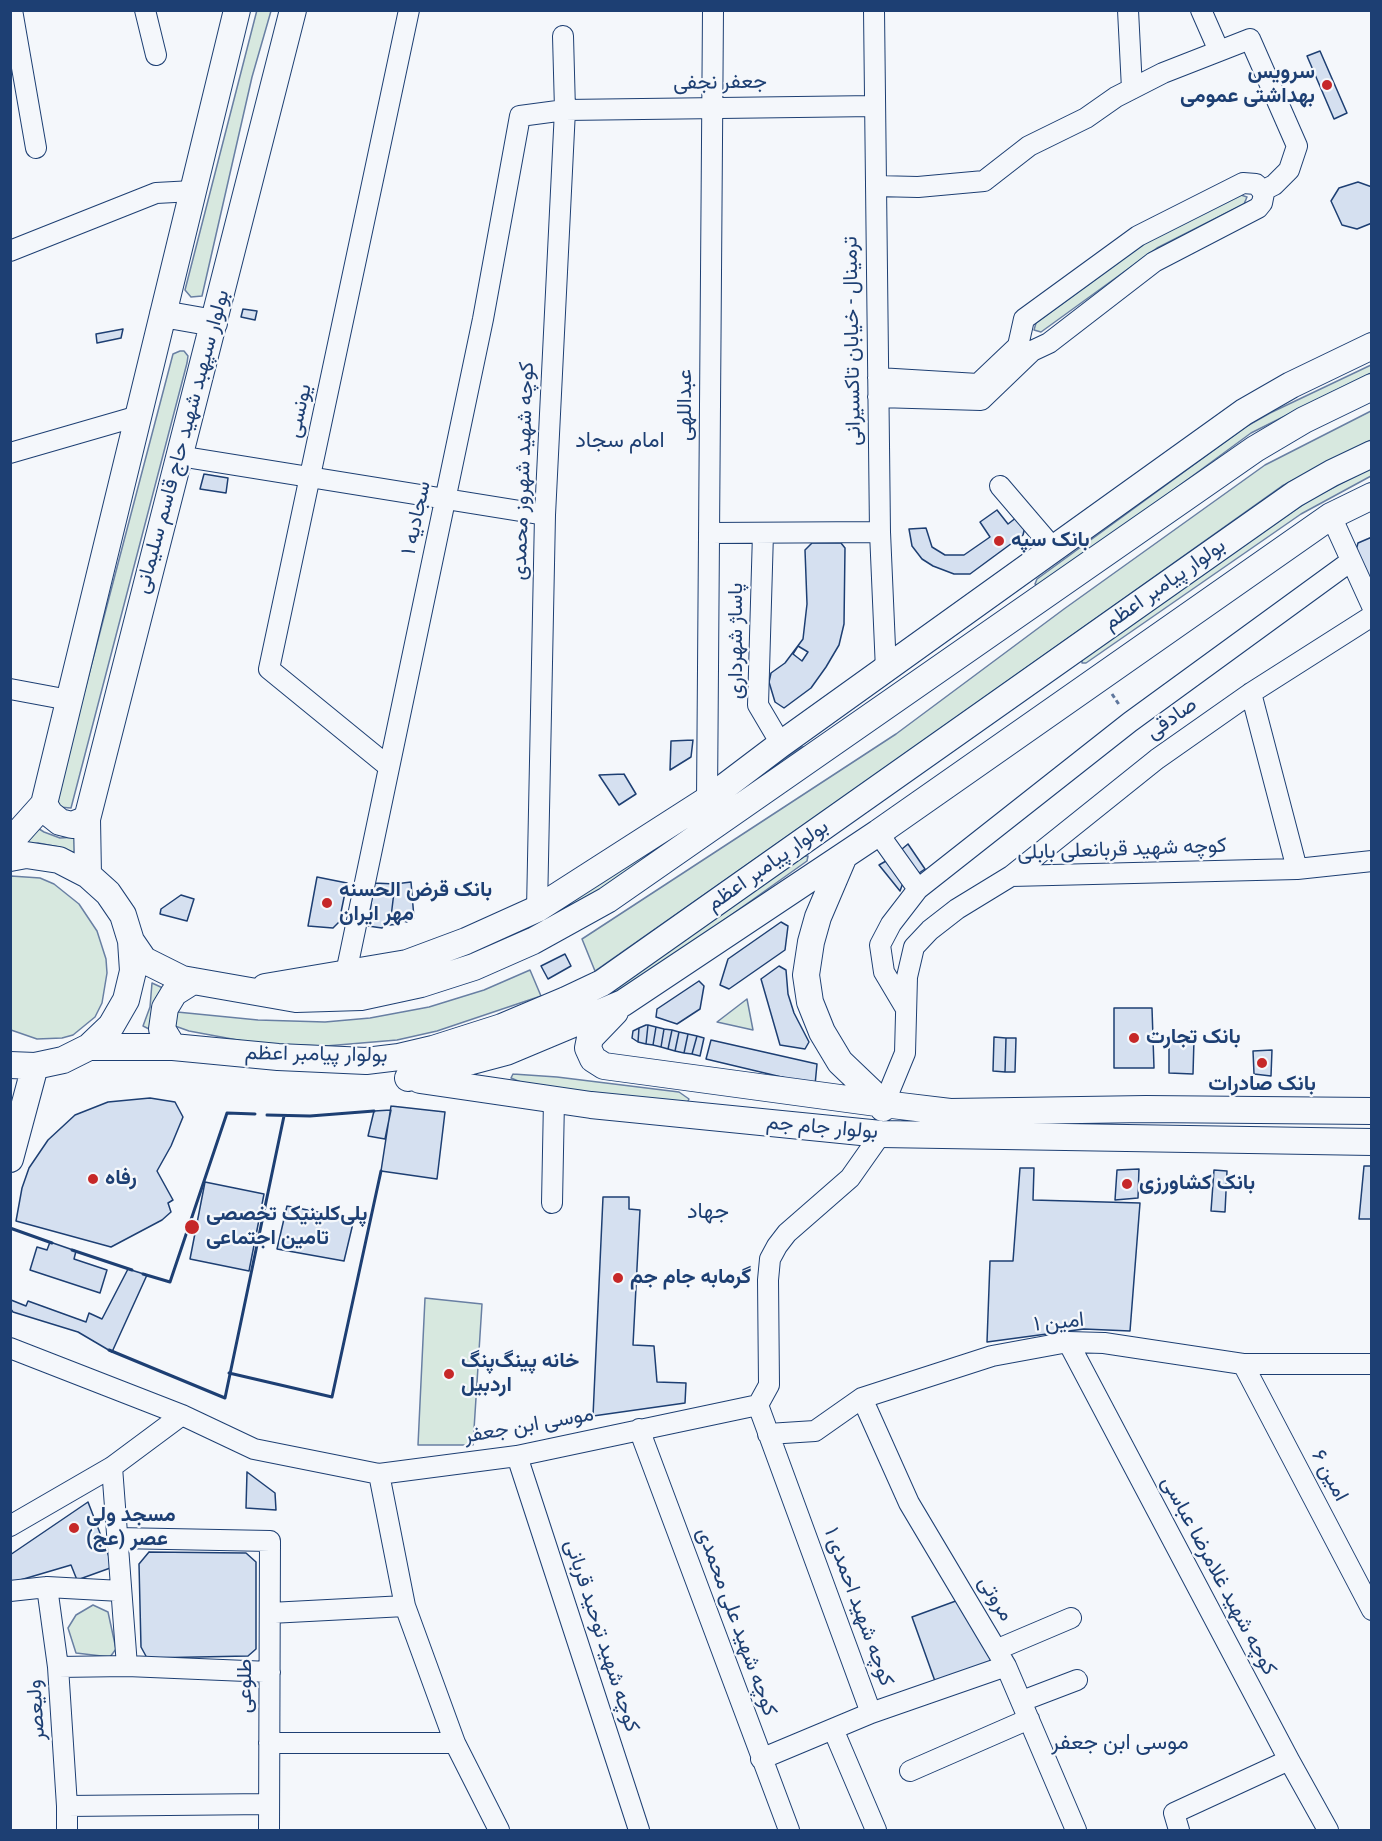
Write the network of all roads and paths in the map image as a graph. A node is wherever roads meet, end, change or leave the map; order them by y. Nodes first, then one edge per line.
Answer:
1 (12, 10) edge
2 (145, 10) edge
3 (237, 10) edge
4 (293, 10) edge
5 (409, 10) edge
6 (712, 10) edge
7 (874, 10) edge
8 (1128, 10) edge
9 (1201, 10) edge
10 (563, 36) dead end
11 (1219, 51) junction
12 (156, 55) dead end
13 (1132, 89) junction
14 (875, 106) junction
15 (712, 107) junction
16 (565, 110) junction
17 (36, 148) dead end
18 (876, 186) junction
19 (193, 191) junction
20 (1262, 191) junction
21 (10, 251) edge
22 (163, 314) junction
23 (214, 323) junction
24 (1371, 346) edge
25 (878, 378) junction
26 (1371, 387) edge
27 (878, 398) junction
28 (138, 416) junction
29 (10, 453) edge
30 (1371, 454) edge
31 (179, 456) junction
32 (310, 477) junction
33 (1000, 486) dead end
34 (1371, 496) edge
35 (445, 499) junction
36 (545, 515) junction
37 (1331, 516) junction
38 (880, 532) junction
39 (709, 533) junction
40 (763, 533) junction
41 (1053, 548) junction
42 (1351, 561) junction
43 (1370, 618) edge
44 (886, 670) junction
45 (10, 689) edge
46 (1251, 693) junction
47 (69, 700) junction
48 (781, 744) junction
49 (389, 767) junction
50 (879, 788) junction
51 (707, 800) junction
52 (44, 804) junction
53 (87, 819) junction
54 (888, 826) junction
55 (10, 842) edge
56 (844, 856) junction
57 (10, 858) edge
58 (1371, 861) edge
59 (1297, 869) junction
60 (88, 875) junction
61 (1011, 876) junction
62 (918, 889) junction
63 (537, 909) junction
64 (131, 941) junction
65 (346, 973) junction
66 (193, 981) junction
67 (245, 990) junction
68 (623, 1003) junction
69 (906, 1010) junction
70 (89, 1047) junction
71 (173, 1047) junction
72 (278, 1057) junction
73 (23, 1066) edge
74 (408, 1078) junction
75 (712, 1080) junction
76 (554, 1100) junction
77 (18, 1102) edge
78 (884, 1104) junction
79 (1146, 1109) junction
80 (1274, 1109) junction
81 (1371, 1111) edge
82 (709, 1117) junction
83 (881, 1134) junction
84 (1142, 1139) junction
85 (1270, 1140) junction
86 (1371, 1142) edge
87 (10, 1159) edge
88 (552, 1203) dead end
89 (1068, 1342) junction
90 (10, 1348) edge
91 (1243, 1364) junction
92 (1371, 1364) edge
93 (862, 1398) junction
94 (758, 1405) junction
95 (182, 1415) junction
96 (639, 1430) junction
97 (768, 1434) junction
98 (516, 1456) junction
99 (112, 1467) junction
100 (379, 1473) junction
101 (10, 1526) edge
102 (117, 1538) junction
103 (47, 1587) junction
104 (10, 1591) edge
105 (121, 1591) junction
106 (405, 1606) junction
107 (1371, 1610) edge
108 (270, 1613) junction
109 (1071, 1617) dead end
110 (1002, 1658) junction
111 (127, 1666) junction
112 (58, 1667) junction
113 (270, 1672) junction
114 (1077, 1680) dead end
115 (1022, 1701) junction
116 (872, 1713) junction
117 (1029, 1719) junction
118 (833, 1729) junction
119 (270, 1743) junction
120 (455, 1743) junction
121 (761, 1759) junction
122 (1289, 1760) junction
123 (910, 1771) dead end
124 (269, 1804) junction
125 (67, 1806) junction
126 (67, 1830) edge
127 (269, 1830) edge
128 (499, 1830) edge
129 (639, 1830) edge
130 (789, 1830) edge
131 (876, 1830) edge
132 (1076, 1830) edge
133 (1179, 1830) edge
134 (1328, 1830) edge

1 - 17 street
2 - 12 street
3 - 19 main road
4 - 23 main road, بولوار سپهبد شهید حاج قاسم سلیمانی
5 - 32 street, یونسی
6 - 15 street, عبداللهی
7 - 14 street, ترمینال - خیابان تاکسیرانی
8 - 13 street
9 - 11 street
10 - 16 street, کوچه شهید شهروز محمدی
11 - 13 street
11 - 20 street
13 - 18 street
14 - 15 street, جعفر نجفی
14 - 18 street, ترمینال - خیابان تاکسیرانی
15 - 16 street, جعفر نجفی
15 - 39 street, عبداللهی
16 - 35 street, سجادیه ۱
16 - 36 street, کوچه شهید شهروز محمدی
18 - 25 street, ترمینال - خیابان تاکسیرانی
19 - 21 street
19 - 22 main road
20 - 25 street
20 - 27 street
22 - 23 main road
22 - 28 main road
23 - 31 main road, بولوار سپهبد شهید حاج قاسم سلیمانی
24 - 41 main road
25 - 27 street, ترمینال - خیابان تاکسیرانی
26 - 67 main road
27 - 38 street, ترمینال - خیابان تاکسیرانی
28 - 29 street
28 - 47 main road
30 - 50 main road, بولوار پیامبر اعظم
31 - 32 street
31 - 53 main road, بولوار سپهبد شهید حاج قاسم سلیمانی
32 - 35 street
32 - 49 street, یونسی
33 - 41 street
34 - 37 main road, بولوار پیامبر اعظم
35 - 36 street
35 - 49 street, سجادیه ۱
36 - 63 street, کوچه شهید شهروز محمدی
37 - 42 street
37 - 54 main road, بولوار پیامبر اعظم
38 - 40 street
38 - 44 street, ترمینال - خیابان تاکسیرانی
39 - 40 street
39 - 51 street, عبداللهی
40 - 48 street, پاساژ شهرداری
41 - 44 main road
42 - 43 street
42 - 62 street
43 - 46 street, صادقی
44 - 48 main road
45 - 47 street
46 - 59 street
46 - 61 street, صادقی
47 - 52 main road
48 - 51 main road
49 - 65 street, سجادیه ۱
50 - 54 main road
50 - 72 main road, بولوار پیامبر اعظم
51 - 63 main road
52 - 53 main road
52 - 55 main road
53 - 60 main road, بولوار سپهبد شهید حاج قاسم سلیمانی
54 - 56 main road, بولوار پیامبر اعظم
54 - 62 street
56 - 68 main road, بولوار پیامبر اعظم
56 - 78 main road
57 - 60 main road
58 - 59 street, کوچه شهید قربانعلی بابلی
59 - 61 street, کوچه شهید قربانعلی بابلی
60 - 64 main road
61 - 69 street, کوچه شهید قربانعلی بابلی
62 - 69 street
63 - 65 main road
64 - 66 main road
64 - 70 main road
65 - 67 main road
66 - 67 main road
66 - 71 main road
68 - 74 main road, بولوار پیامبر اعظم
68 - 75 main road, بولوار جام جم
69 - 78 street, کوچه شهید قربانعلی بابلی
70 - 71 main road, بولوار پیامبر اعظم
70 - 73 main road
71 - 72 main road, بولوار پیامبر اعظم
72 - 74 main road, بولوار جام جم
73 - 77 main road
74 - 76 main road, بولوار جام جم
75 - 78 main road, بولوار جام جم
75 - 82 main road
76 - 82 main road, بولوار جام جم
76 - 88 street
77 - 87 main road
78 - 79 main road, بولوار جام جم
78 - 83 main road
79 - 80 main road, بولوار جام جم
79 - 84 main road
80 - 81 main road, بولوار جام جم
80 - 85 main road
82 - 83 main road, بولوار جام جم
83 - 84 main road, بولوار جام جم
83 - 94 street
84 - 85 main road, بولوار جام جم
85 - 86 main road, بولوار جام جم
89 - 91 street, امین ۱
89 - 93 street, امین ۱
89 - 122 street, کوچه شهید غلامرضا عباسی
90 - 95 street, موسی ابن جعفر
91 - 92 street, امین ۱
91 - 107 street, امین ۶
93 - 97 street, امین ۱
93 - 110 street, مروتی
94 - 96 street, موسی ابن جعفر
94 - 97 street, کوچه شهید احمدی ۱
95 - 99 street
95 - 100 street, موسی ابن جعفر
96 - 98 street, موسی ابن جعفر
96 - 121 street, کوچه شهید علی محمدی
97 - 116 street, کوچه شهید احمدی ۱
98 - 100 street, موسی ابن جعفر
98 - 129 street, کوچه شهید توحید قربانی
99 - 101 street
99 - 102 street
100 - 106 street
102 - 105 street
102 - 108 street, طلوعی
103 - 104 street
103 - 105 street
103 - 112 street, ولیعصر
105 - 111 street
106 - 108 street
106 - 120 street
108 - 113 street, طلوعی
109 - 110 street
110 - 115 street, مروتی
110 - 116 street
111 - 112 street
111 - 113 street
112 - 125 street, ولیعصر
113 - 119 street, طلوعی
114 - 115 street
115 - 117 street, مروتی
116 - 118 street, کوچه شهید احمدی ۱
117 - 123 street
117 - 132 street, مروتی
118 - 121 street, کوچه شهید احمدی ۱
118 - 131 street
119 - 120 street
119 - 124 street, طلوعی
120 - 128 street
121 - 130 street, کوچه شهید علی محمدی
122 - 133 street
122 - 134 street, کوچه شهید غلامرضا عباسی
124 - 125 street
124 - 127 street, طلوعی
125 - 126 street, ولیعصر

